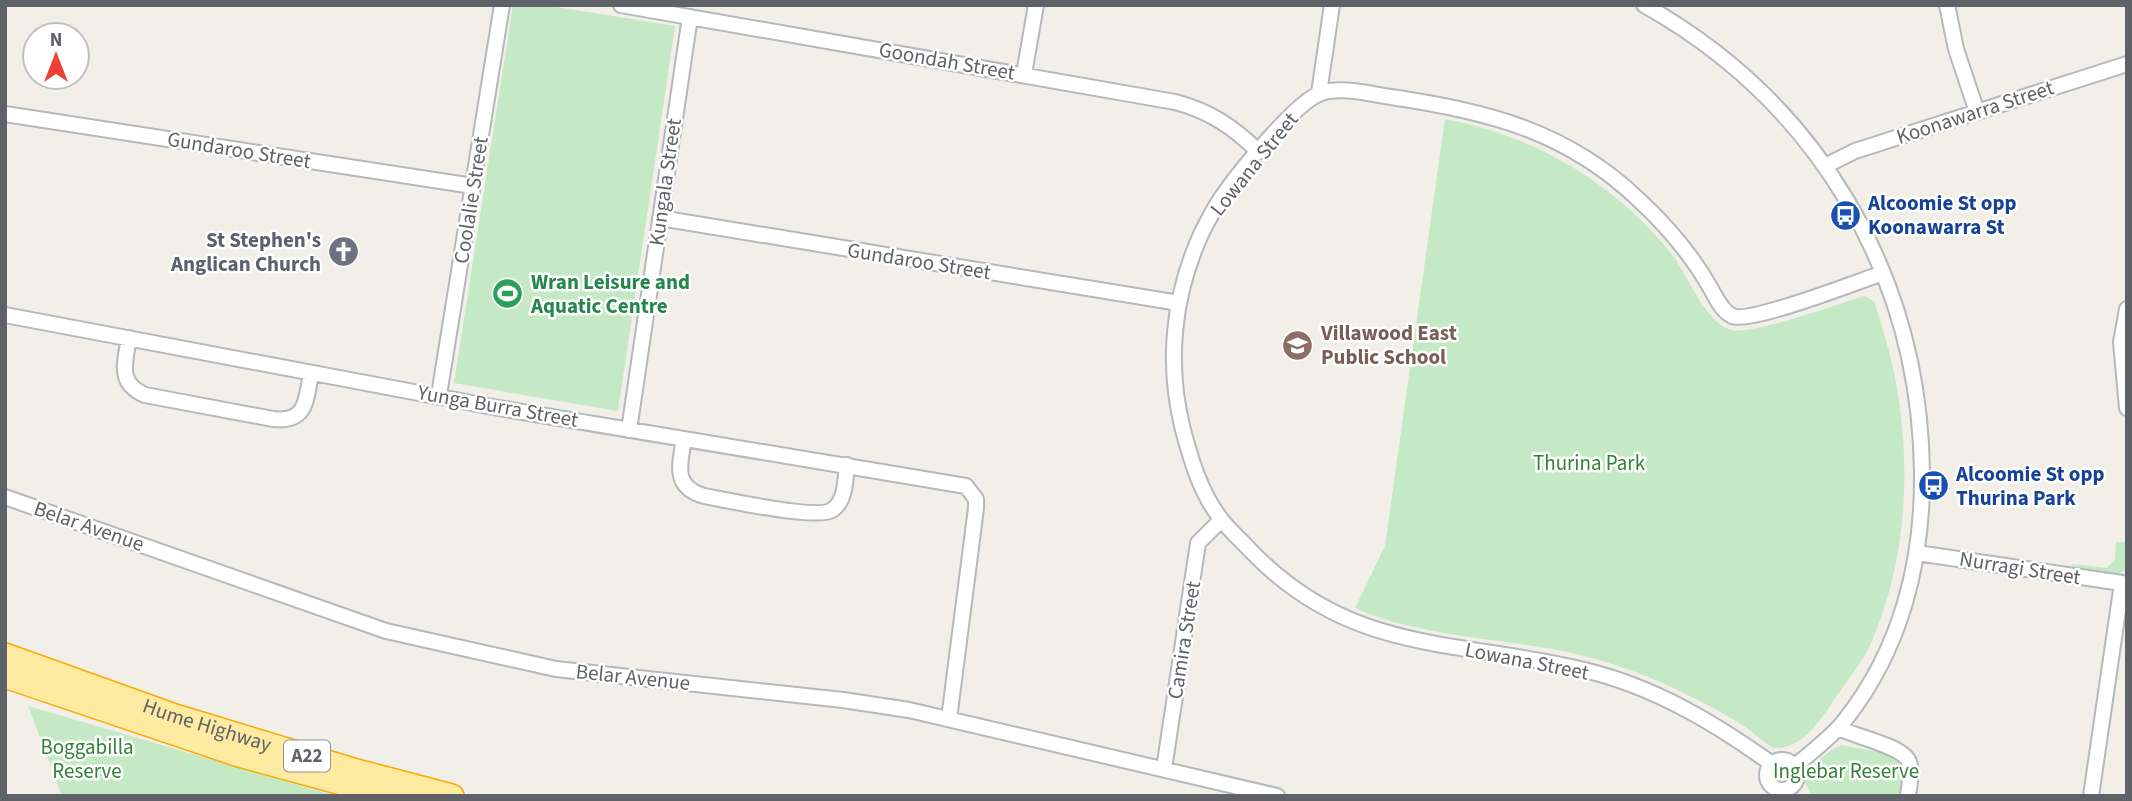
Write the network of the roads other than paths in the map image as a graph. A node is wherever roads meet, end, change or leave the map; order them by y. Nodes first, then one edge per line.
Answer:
1 (502, 5) edge
2 (621, 5) edge
3 (1036, 5) edge
4 (1332, 5) edge
5 (1644, 5) edge
6 (1947, 5) edge
7 (690, 17) junction
8 (2127, 64) edge
9 (1024, 74) junction
10 (1319, 93) junction
11 (1977, 112) junction
12 (5, 114) edge
13 (1259, 152) junction
14 (1825, 166) junction
15 (473, 187) junction
16 (660, 218) junction
17 (1883, 273) junction
18 (1178, 303) junction
19 (2127, 309) edge
20 (5, 315) edge
21 (129, 338) junction
22 (312, 373) junction
23 (439, 396) junction
24 (2127, 408) edge
25 (629, 430) junction
26 (684, 439) junction
27 (847, 465) junction
28 (5, 497) edge
29 (1221, 520) junction
30 (1917, 552) junction
31 (5, 655) edge
32 (5, 676) edge
33 (949, 719) junction
34 (1839, 728) junction
35 (1772, 764) junction
36 (1794, 767) junction
37 (1164, 769) junction
38 (1773, 786) junction
39 (1796, 791) edge
40 (389, 796) edge
41 (452, 796) edge
42 (1278, 796) edge
43 (1759, 796) edge
44 (1908, 796) edge
45 (2091, 796) edge

1 - 15 street, Coolalie Street
2 - 7 street, Goondah Street
3 - 9 street
4 - 10 street
5 - 14 street
6 - 11 street
7 - 9 street, Goondah Street
7 - 16 street, Kungala Street
8 - 11 street, Koonawarra Street
9 - 13 street, Goondah Street
10 - 13 street, Lowana Street
10 - 17 street
11 - 14 street, Koonawarra Street
12 - 15 street, Gundaroo Street
13 - 18 street, Lowana Street
14 - 17 street
15 - 23 street, Coolalie Street
16 - 18 street, Gundaroo Street
16 - 25 street, Kungala Street
17 - 30 street
18 - 29 street, Lowana Street
19 - 24 street
20 - 21 street, Yunga Burra Street
21 - 22 street, Yunga Burra Street
21 - 22 street
22 - 23 street, Yunga Burra Street
23 - 25 street, Yunga Burra Street
25 - 26 street, Yunga Burra Street
26 - 27 street, Yunga Burra Street
26 - 27 street
27 - 33 street, Yunga Burra Street
28 - 33 street, Belar Avenue
29 - 35 street, Lowana Street
29 - 37 street, Camira Street
30 - 34 street
30 - 45 street, Nurragi Street
31 - 41 highway, Hume Highway / A22
32 - 40 highway, Hume Highway / A22
33 - 37 street, Belar Avenue
34 - 36 street
34 - 44 street
35 - 36 street
35 - 38 street
36 - 39 street
37 - 42 street, Belar Avenue
38 - 39 street
38 - 43 street

